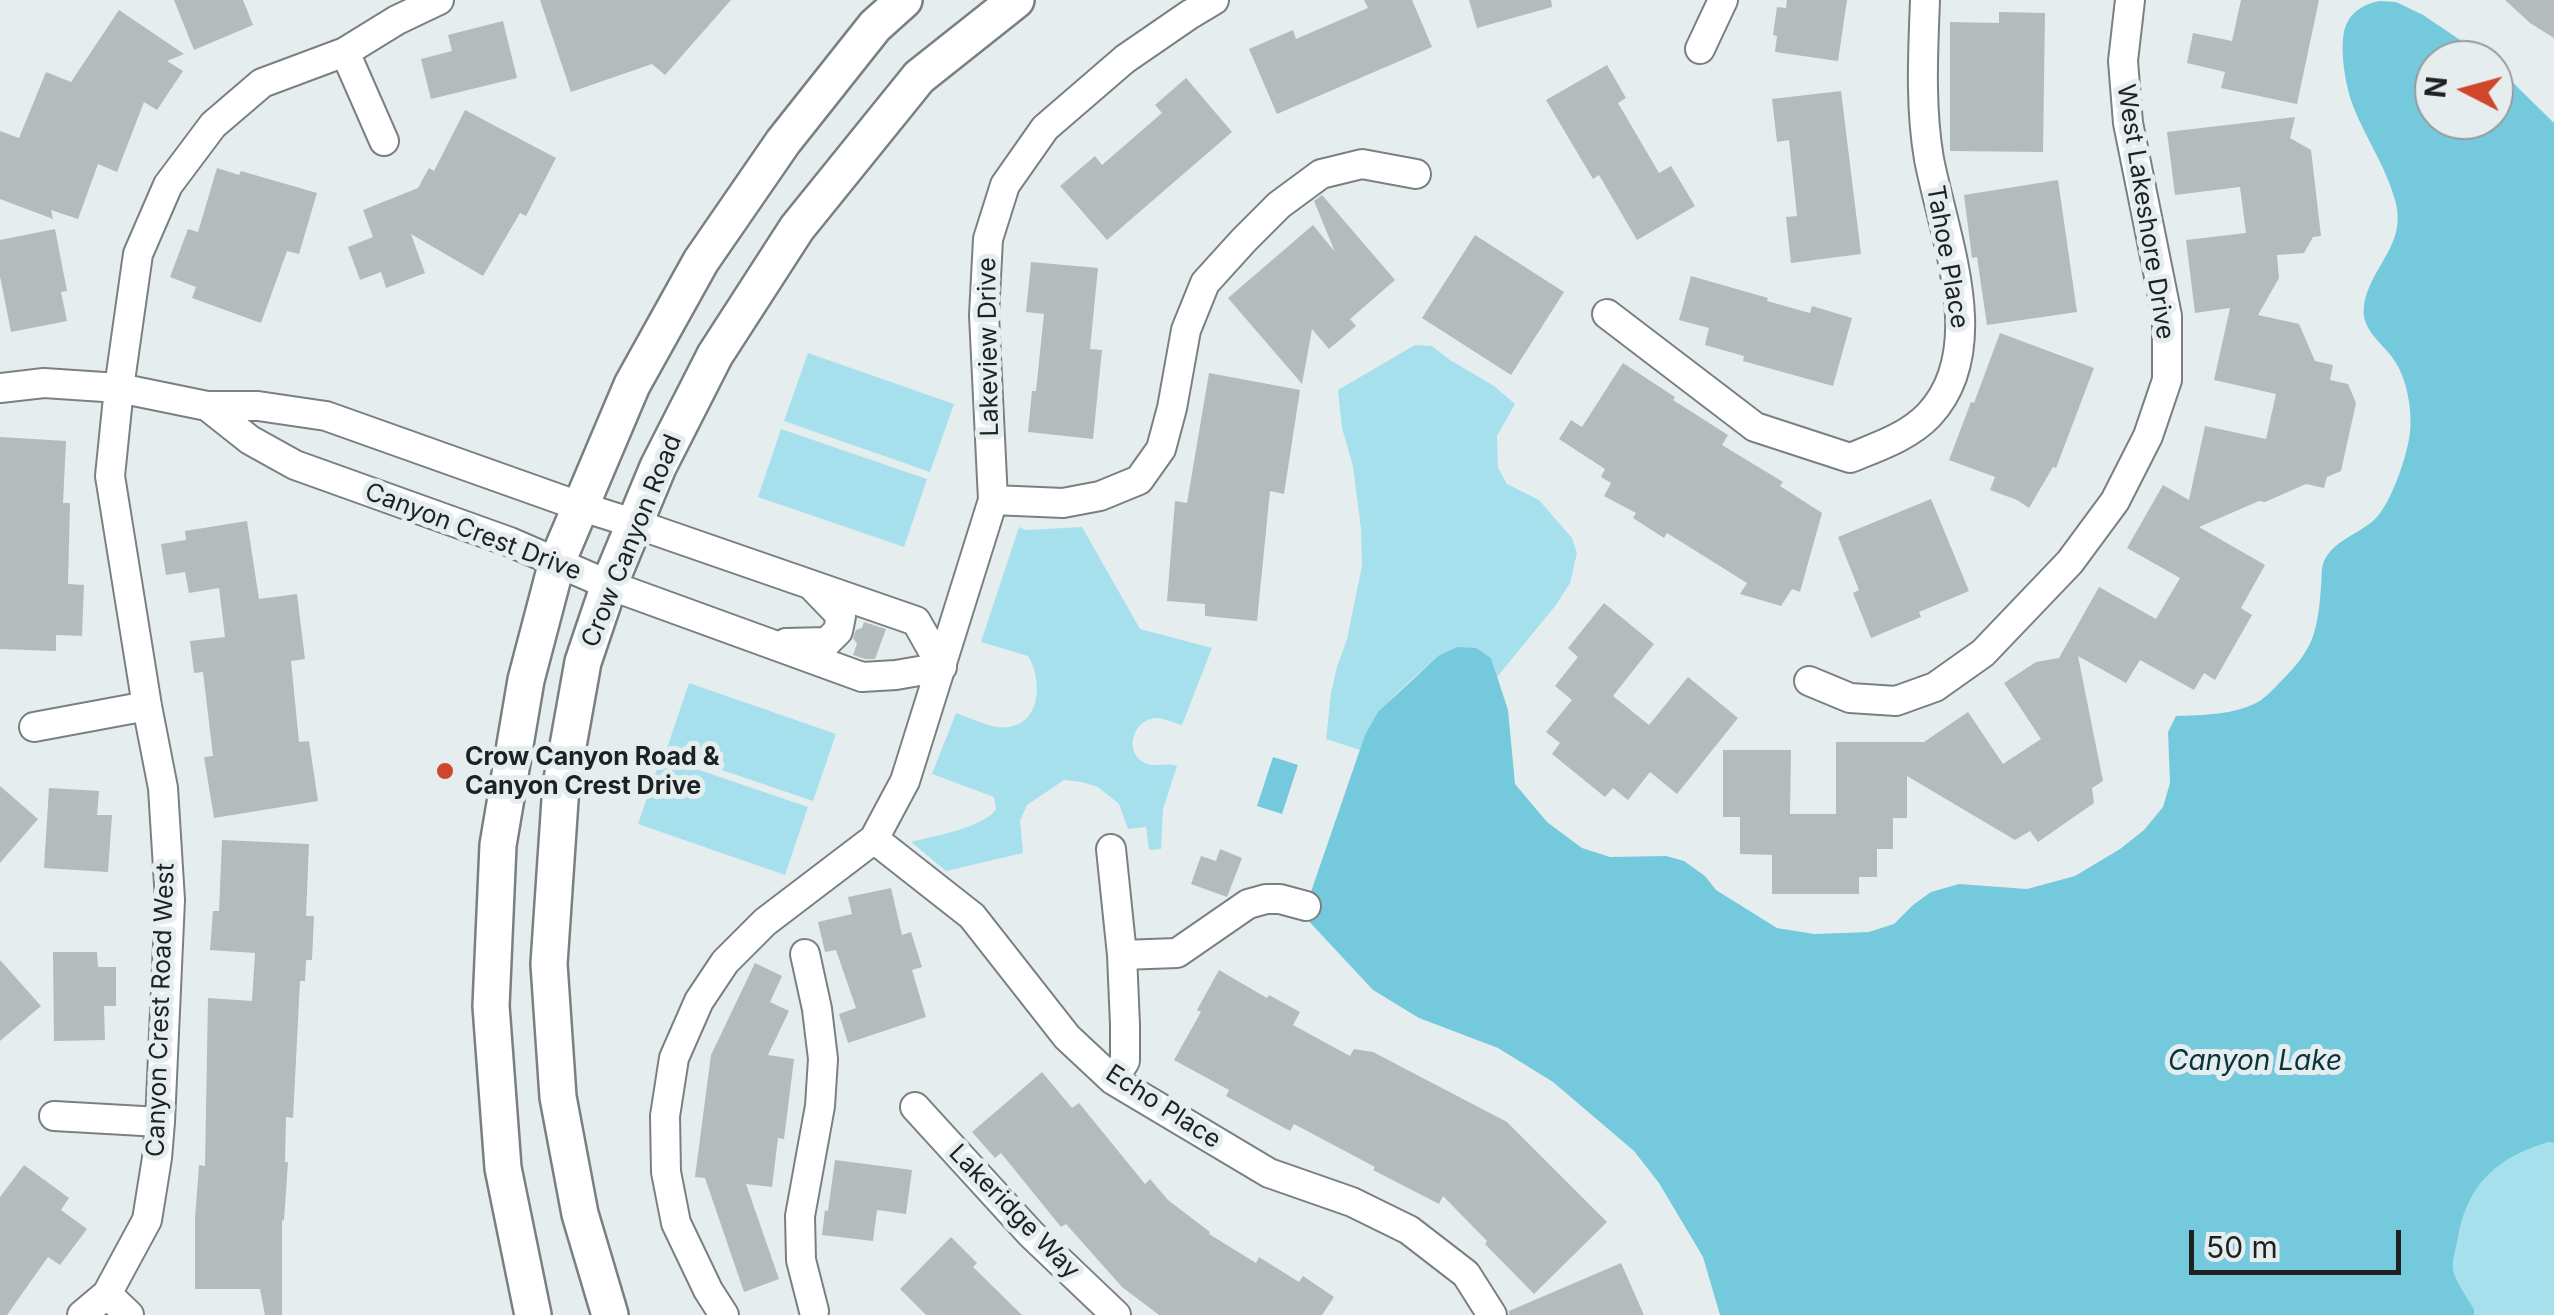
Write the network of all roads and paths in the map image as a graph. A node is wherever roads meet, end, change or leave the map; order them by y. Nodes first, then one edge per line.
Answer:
1 (438, 0) edge
2 (904, 0) edge
3 (1016, 0) edge
4 (1214, 0) edge
5 (1724, 0) edge
6 (1926, 0) edge
7 (2130, 0) edge
8 (1700, 49) dead end
9 (346, 52) junction
10 (384, 141) dead end
11 (1416, 174) dead end
12 (1608, 314) dead end
13 (0, 388) edge
14 (118, 388) junction
15 (207, 406) junction
16 (993, 500) junction
17 (579, 506) junction
18 (636, 524) junction
19 (557, 562) junction
20 (809, 583) junction
21 (609, 585) junction
22 (770, 644) junction
23 (942, 667) junction
24 (1808, 681) dead end
25 (147, 706) junction
26 (34, 728) dead end
27 (874, 839) junction
28 (1112, 848) dead end
29 (1306, 906) dead end
30 (804, 954) dead end
31 (1122, 955) junction
32 (1113, 1080) junction
33 (914, 1107) dead end
34 (54, 1116) dead end
35 (160, 1122) junction
36 (107, 1294) junction
37 (820, 1314) edge
38 (82, 1315) edge
39 (129, 1315) edge
40 (533, 1315) edge
41 (610, 1315) edge
42 (724, 1315) edge
43 (1116, 1315) edge
44 (1492, 1315) edge

1 - 9 street, Canyon Crest Road West
2 - 17 main road
3 - 18 main road, Crow Canyon Road
4 - 16 street, Lakeview Drive
5 - 8 street
6 - 12 street, Tahoe Place
7 - 24 street, West Lakeshore Drive
9 - 10 street
9 - 14 street, Canyon Crest Road West
11 - 16 street
13 - 14 street, Canyon Crest Drive
14 - 15 street, Canyon Crest Drive
14 - 25 street, Canyon Crest Road West
15 - 17 street, Canyon Crest Drive
15 - 19 street, Canyon Crest Drive
16 - 23 street, Lakeview Drive
17 - 18 street, Canyon Crest Drive
17 - 19 main road
18 - 20 street, Canyon Crest Drive
18 - 21 main road, Crow Canyon Road
19 - 21 street, Canyon Crest Drive
19 - 40 main road
20 - 22 street
20 - 23 street, Canyon Crest Drive
21 - 22 street, Canyon Crest Drive
21 - 41 main road, Crow Canyon Road
22 - 23 street, Canyon Crest Drive
23 - 27 street, Lakeview Drive
25 - 26 street
25 - 35 street, Canyon Crest Road West
27 - 32 street, Echo Place
27 - 42 street
28 - 31 street
29 - 31 street
30 - 37 street
31 - 32 street
32 - 44 street, Echo Place
33 - 43 street, Lakeridge Way
34 - 35 street
35 - 36 street, Canyon Crest Road West
36 - 38 street, Canyon Crest Road West
36 - 39 street

